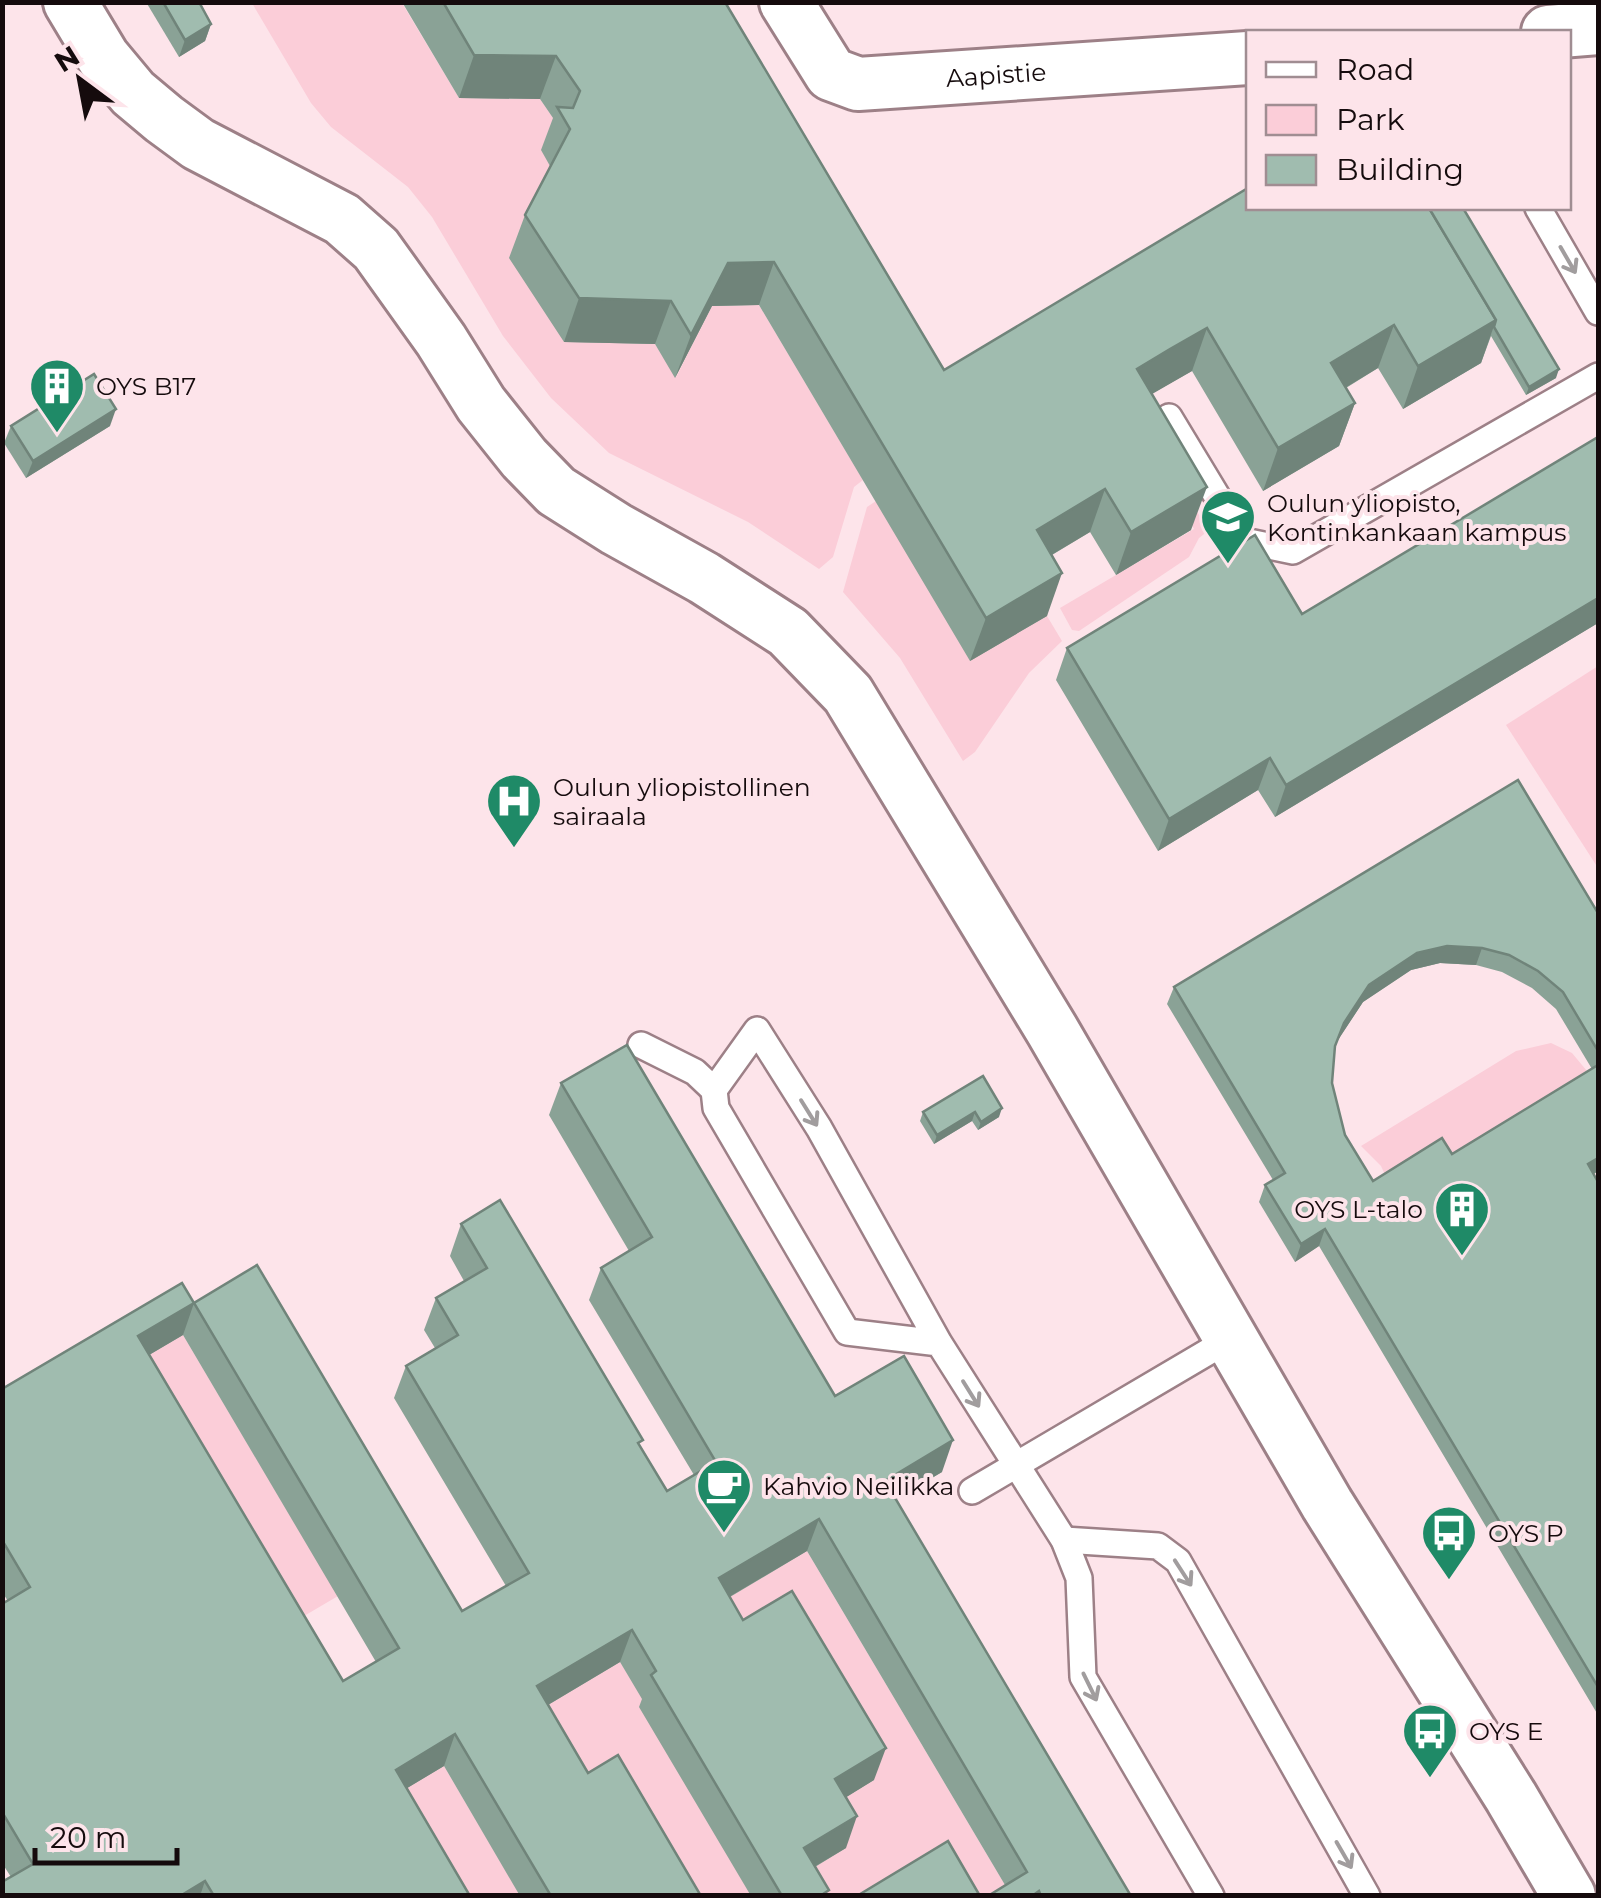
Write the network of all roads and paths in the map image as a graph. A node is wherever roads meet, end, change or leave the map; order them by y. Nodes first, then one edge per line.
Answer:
1 (70, 2) edge
2 (786, 2) edge
3 (1598, 28) edge
4 (1571, 30) edge
5 (1246, 58) edge
6 (1539, 210) edge
7 (1598, 312) edge
8 (1598, 376) edge
9 (1169, 417) edge
10 (642, 1046) dead end
11 (714, 1090) junction
12 (1230, 1339) junction
13 (939, 1343) junction
14 (1016, 1465) junction
15 (972, 1490) dead end
16 (1064, 1540) junction
17 (1211, 1896) edge
18 (1367, 1896) edge
19 (1569, 1896) edge

1 - 12 street
2 - 5 street, Aapistie
3 - 4 street
6 -> 7 lane
8 - 9 lane
10 - 11 lane
11 - 13 lane
11 -> 13 lane
12 - 14 lane
12 - 19 street
13 -> 14 lane
14 - 15 lane
14 - 16 lane
16 -> 17 lane
16 -> 18 lane

